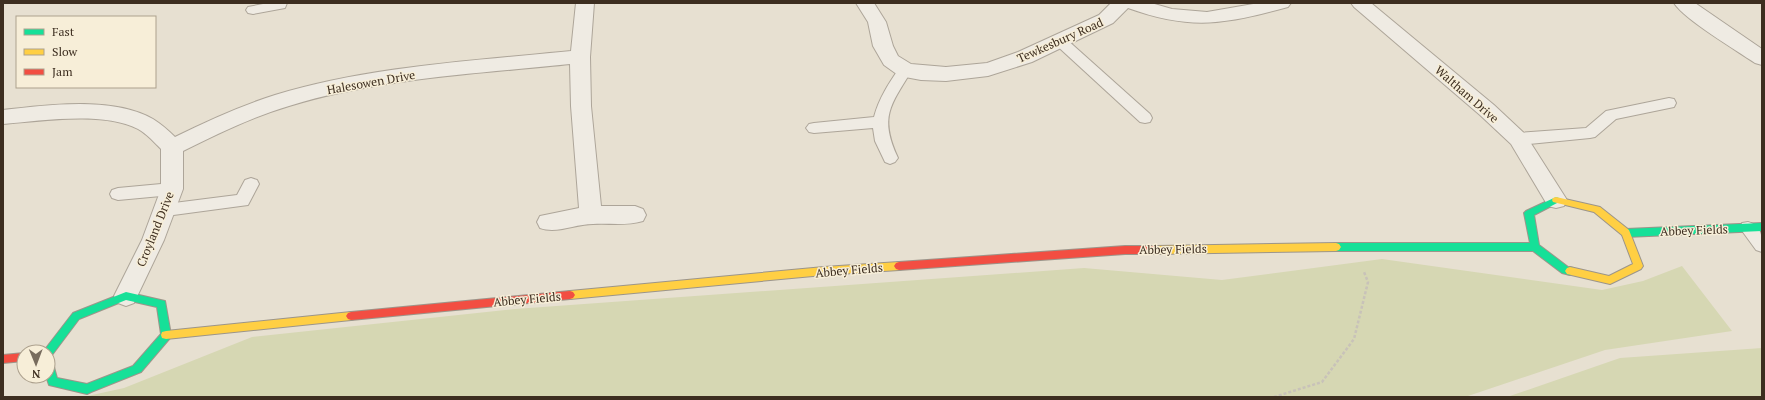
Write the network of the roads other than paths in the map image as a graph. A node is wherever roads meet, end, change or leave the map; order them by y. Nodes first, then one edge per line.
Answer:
1 (280, 3) edge
2 (585, 3) edge
3 (865, 3) edge
4 (1122, 3) edge
5 (1133, 3) edge
6 (1282, 3) edge
7 (1360, 3) edge
8 (1683, 3) edge
9 (253, 10) dead end
10 (1060, 41) junction
11 (580, 57) junction
12 (1762, 58) edge
13 (905, 70) junction
14 (1669, 103) dead end
15 (3, 117) edge
16 (1145, 118) dead end
17 (880, 122) junction
18 (814, 128) dead end
19 (1518, 139) junction
20 (172, 147) junction
21 (890, 158) dead end
22 (250, 184) dead end
23 (172, 189) junction
24 (118, 194) dead end
25 (1556, 200) junction
26 (166, 210) junction
27 (591, 215) junction
28 (636, 216) dead end
29 (548, 222) dead end
30 (1755, 228) edge
31 (1626, 233) junction
32 (1762, 245) edge
33 (1536, 247) junction
34 (126, 296) junction
35 (166, 335) junction
36 (54, 344) edge
37 (16, 358) edge
38 (3, 359) edge
39 (56, 383) edge

1 - 9 lane
2 - 11 street
3 - 13 street, Tewkesbury Road
4 - 10 street, Tewkesbury Road
5 - 6 street
7 - 19 street, Waltham Drive
8 - 12 street
10 - 13 street, Tewkesbury Road
10 - 16 lane
11 - 20 street, Halesowen Drive
11 - 27 street
13 - 17 lane
14 - 19 lane
15 - 20 street
17 - 18 lane
17 - 21 lane
19 - 25 street, Waltham Drive
20 - 23 street, Croyland Drive
22 - 26 lane
23 - 24 lane
23 - 26 street, Croyland Drive
25 - 31 street
25 - 33 street
26 - 34 street, Croyland Drive
27 - 28 street
27 - 29 street
30 - 31 street, Abbey Fields
30 - 32 lane
31 - 33 street
33 - 35 street, Abbey Fields
34 - 35 street
34 - 36 street
35 - 39 street
37 - 38 street

